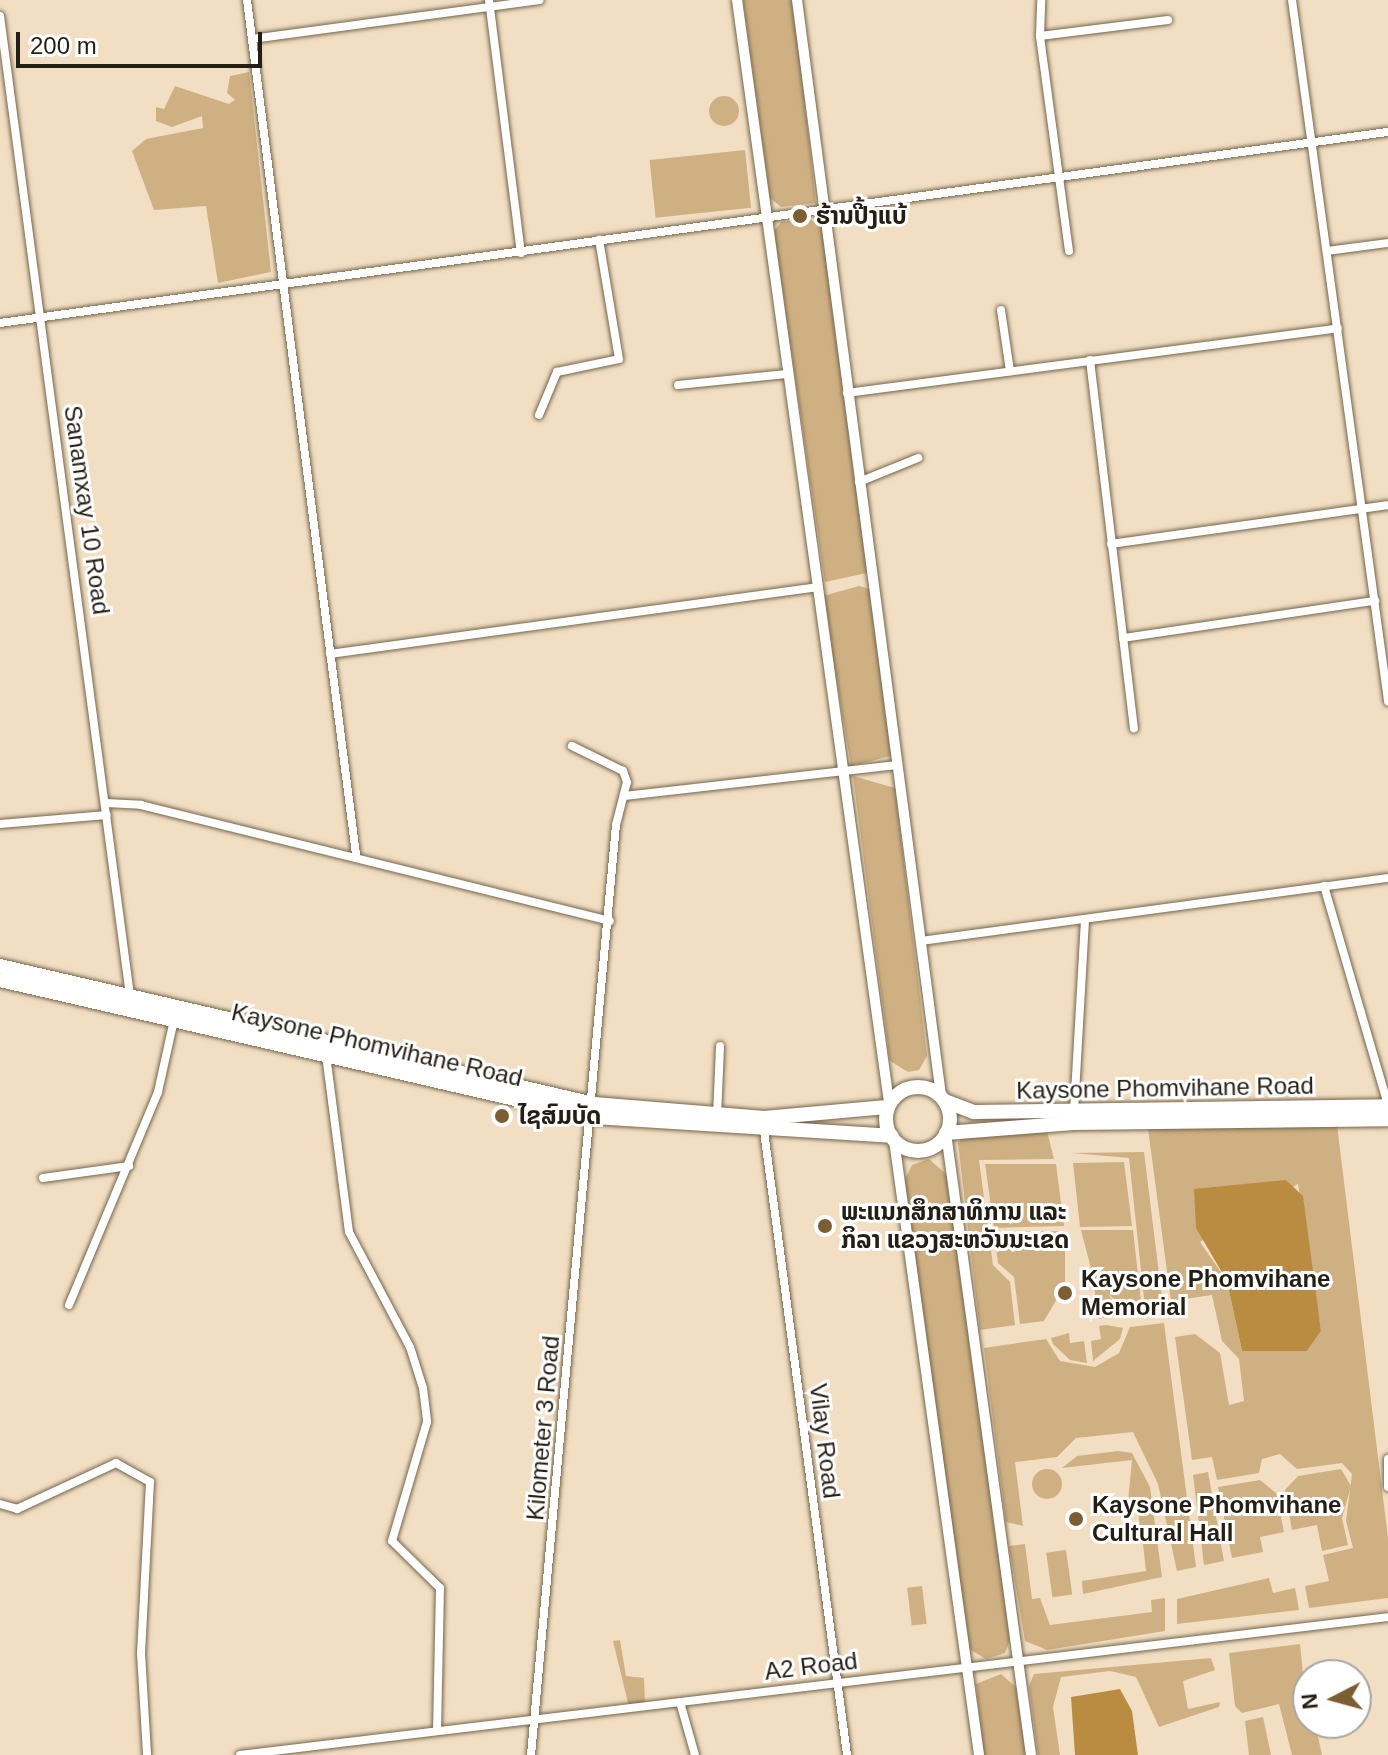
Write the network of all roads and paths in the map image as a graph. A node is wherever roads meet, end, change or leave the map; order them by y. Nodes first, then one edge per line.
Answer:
1 (247, 0) edge
2 (539, 0) edge
3 (737, 0) edge
4 (797, 0) edge
5 (1041, 0) edge
6 (1292, 0) edge
7 (490, 3) edge
8 (0, 16) edge
9 (1168, 20) dead end
10 (1040, 36) junction
11 (252, 39) junction
12 (1388, 132) edge
13 (1312, 145) junction
14 (1058, 177) junction
15 (824, 208) junction
16 (766, 216) junction
17 (599, 240) junction
18 (1388, 243) edge
19 (1069, 251) dead end
20 (1327, 251) junction
21 (521, 253) junction
22 (281, 284) junction
23 (1001, 310) dead end
24 (42, 320) junction
25 (0, 323) edge
26 (1338, 328) junction
27 (1090, 360) junction
28 (1010, 371) junction
29 (786, 374) junction
30 (678, 385) dead end
31 (847, 393) junction
32 (539, 415) dead end
33 (918, 458) dead end
34 (859, 482) junction
35 (1388, 505) edge
36 (1364, 509) junction
37 (1111, 544) junction
38 (816, 587) junction
39 (1375, 601) junction
40 (1123, 638) junction
41 (330, 654) junction
42 (1388, 701) edge
43 (1134, 728) dead end
44 (572, 746) dead end
45 (897, 765) junction
46 (840, 771) junction
47 (624, 796) junction
48 (106, 803) junction
49 (107, 815) junction
50 (0, 824) edge
51 (356, 855) junction
52 (1388, 878) edge
53 (1324, 886) junction
54 (1085, 919) junction
55 (610, 921) junction
56 (921, 941) junction
57 (0, 966) edge
58 (0, 980) edge
59 (129, 1002) junction
60 (174, 1020) junction
61 (720, 1046) dead end
62 (326, 1055) junction
63 (419, 1071) junction
64 (943, 1099) junction
65 (888, 1105) junction
66 (1388, 1106) edge
67 (593, 1111) junction
68 (1065, 1115) junction
69 (717, 1117) junction
70 (1388, 1119) edge
71 (764, 1131) junction
72 (946, 1133) junction
73 (892, 1138) junction
74 (129, 1166) junction
75 (43, 1178) dead end
76 (69, 1305) dead end
77 (1388, 1459) edge
78 (1388, 1487) edge
79 (0, 1504) edge
80 (1388, 1617) edge
81 (1017, 1662) junction
82 (968, 1668) junction
83 (837, 1683) junction
84 (680, 1702) junction
85 (537, 1717) junction
86 (437, 1730) junction
87 (264, 1753) edge
88 (147, 1755) edge
89 (240, 1755) edge
90 (531, 1755) edge
91 (695, 1755) edge
92 (847, 1755) edge
93 (979, 1755) edge
94 (1031, 1755) edge

1 - 11 street
2 - 7 street
3 - 16 street
4 - 15 street
5 - 10 street
6 - 13 street
7 - 11 street
7 - 21 street
8 - 24 street, Sanamxay 10 Road
9 - 10 street
10 - 14 street
11 - 22 street
12 - 13 street
13 - 14 street
13 - 20 street
14 - 15 street
14 - 19 street
15 - 16 street
15 - 31 street
16 - 17 street
16 - 29 street
17 - 21 street
17 - 32 street
18 - 20 street
20 - 26 street
21 - 22 street
22 - 24 street
22 - 41 street
23 - 28 street
24 - 25 street
24 - 48 street, Sanamxay 10 Road
26 - 27 street
26 - 36 street
27 - 28 street
27 - 37 street
28 - 31 street
29 - 30 street
29 - 38 street
31 - 34 street
33 - 34 street
34 - 45 street
35 - 36 street
36 - 37 street
36 - 39 street
37 - 40 street
38 - 41 street
38 - 46 street
39 - 40 street
39 - 42 street
40 - 43 street
41 - 51 street
44 - 47 street
45 - 46 street
45 - 56 street
46 - 47 street
46 - 65 street
47 - 55 street, Kilometer 3 Road
48 - 49 street, Sanamxay 10 Road
48 - 51 street
49 - 50 street
49 - 59 street, Sanamxay 10 Road
51 - 55 street
52 - 53 street
53 - 54 street
53 - 66 street
54 - 56 street
54 - 68 street
55 - 67 street, Kilometer 3 Road
56 - 64 street
57 - 59 highway, Kaysone Phomvihane Road
58 - 59 highway, Kaysone Phomvihane Road
59 - 60 highway, Kaysone Phomvihane Road
59 - 63 highway, Kaysone Phomvihane Road
60 - 62 highway, Kaysone Phomvihane Road
60 - 74 street
61 - 69 street
62 - 63 highway, Kaysone Phomvihane Road
62 - 86 street
63 - 67 highway, Kaysone Phomvihane Road
64 - 65 highway
64 - 68 highway, Kaysone Phomvihane Road
64 - 72 highway
65 - 69 highway, Kaysone Phomvihane Road
65 - 73 highway
66 - 68 highway, Kaysone Phomvihane Road
67 - 69 highway, Kaysone Phomvihane Road
67 - 71 highway, Kaysone Phomvihane Road
67 - 85 street, Kilometer 3 Road
68 - 70 highway, Kaysone Phomvihane Road
68 - 72 highway, Kaysone Phomvihane Road
71 - 73 highway, Kaysone Phomvihane Road
71 - 83 street, Vilay Road
72 - 73 highway
72 - 81 street
73 - 82 street
74 - 75 street
74 - 76 street
77 - 78 street
79 - 88 street
80 - 81 street, A2 Road
81 - 82 street, A2 Road
81 - 94 street
82 - 83 street, A2 Road
82 - 93 street
83 - 84 street, A2 Road
83 - 92 street, Vilay Road
84 - 85 street, A2 Road
84 - 91 street
85 - 86 street, A2 Road
85 - 90 street, Kilometer 3 Road
86 - 87 street, A2 Road
87 - 89 street, A2 Road

